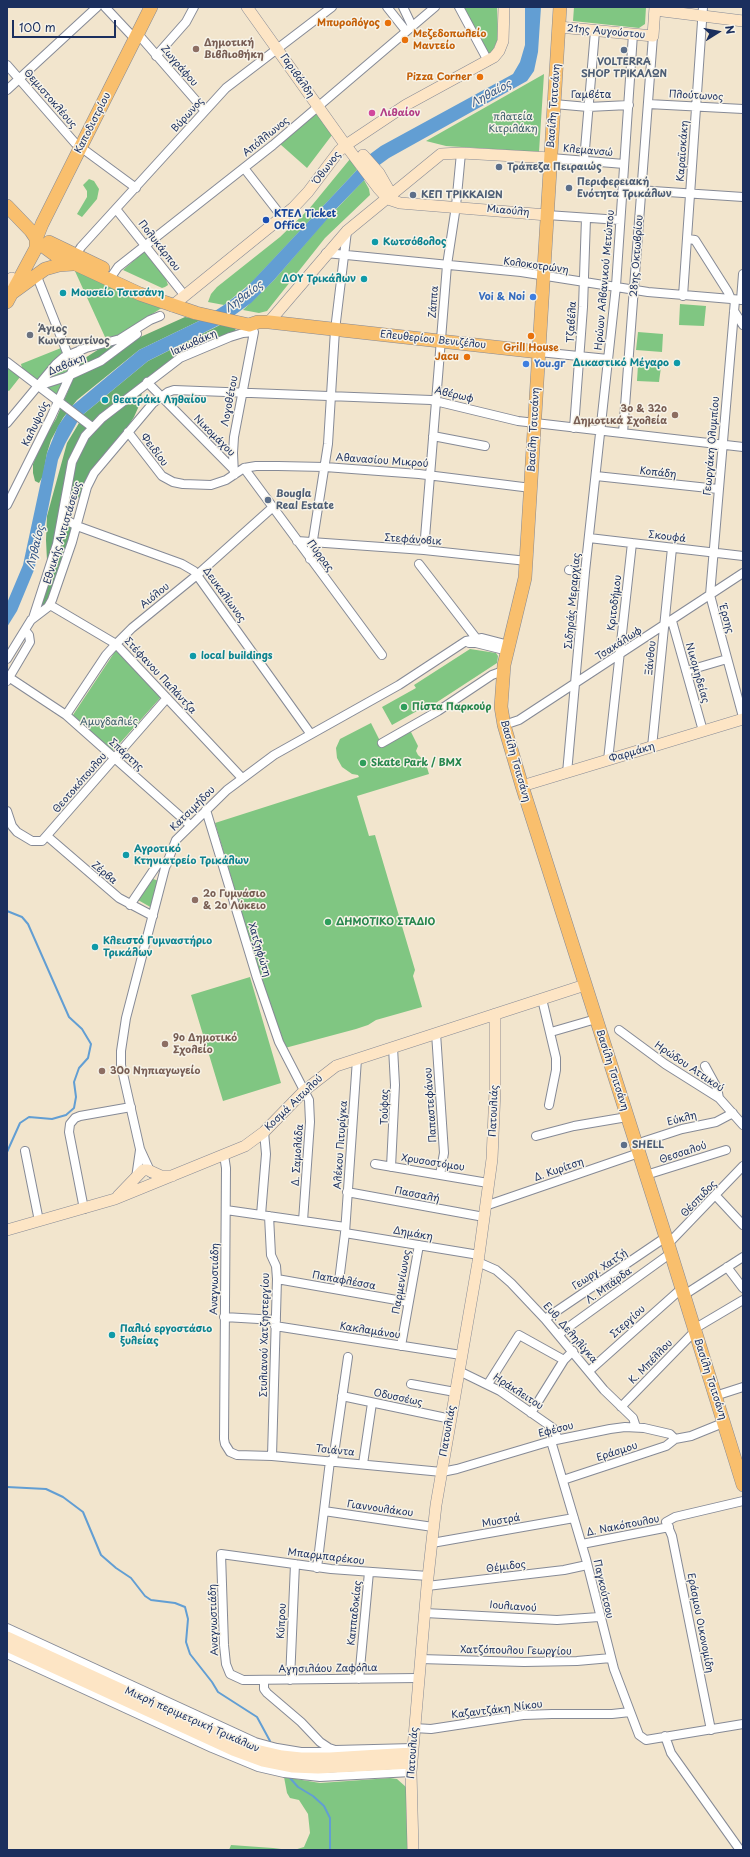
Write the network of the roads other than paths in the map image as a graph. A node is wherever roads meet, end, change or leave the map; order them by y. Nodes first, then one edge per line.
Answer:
1 (97, 7) edge
2 (105, 7) edge
3 (151, 7) edge
4 (194, 7) edge
5 (247, 7) edge
6 (332, 7) edge
7 (387, 7) edge
8 (403, 7) edge
9 (435, 7) edge
10 (459, 7) edge
11 (504, 7) edge
12 (508, 7) edge
13 (560, 7) edge
14 (655, 8) edge
15 (701, 9) edge
16 (743, 13) edge
17 (743, 21) edge
18 (559, 27) junction
19 (409, 29) junction
20 (595, 31) junction
21 (633, 34) junction
22 (137, 36) junction
23 (653, 36) junction
24 (278, 49) junction
25 (156, 56) junction
26 (488, 61) junction
27 (7, 65) edge
28 (19, 79) junction
29 (7, 90) edge
30 (554, 104) junction
31 (648, 104) junction
32 (628, 105) junction
33 (696, 106) junction
34 (318, 107) junction
35 (588, 107) junction
36 (743, 109) edge
37 (205, 111) junction
38 (81, 148) junction
39 (354, 150) junction
40 (461, 153) junction
41 (551, 158) junction
42 (584, 161) junction
43 (624, 164) junction
44 (244, 168) junction
45 (136, 188) junction
46 (622, 189) junction
47 (642, 190) junction
48 (691, 194) junction
49 (389, 195) junction
50 (743, 197) edge
51 (7, 206) edge
52 (456, 206) junction
53 (116, 209) junction
54 (547, 215) junction
55 (586, 218) junction
56 (284, 220) junction
57 (620, 220) junction
58 (347, 230) junction
59 (36, 239) junction
60 (688, 239) junction
61 (145, 244) junction
62 (326, 254) junction
63 (344, 255) junction
64 (75, 259) junction
65 (447, 265) junction
66 (36, 274) junction
67 (743, 274) edge
68 (111, 277) junction
69 (543, 277) junction
70 (583, 282) junction
71 (616, 286) junction
72 (9, 288) edge
73 (634, 290) junction
74 (683, 296) junction
75 (289, 300) junction
76 (737, 300) edge
77 (181, 303) junction
78 (734, 310) junction
79 (160, 316) junction
80 (256, 324) junction
81 (284, 324) junction
82 (743, 325) edge
83 (335, 330) junction
84 (441, 341) junction
85 (80, 350) junction
86 (539, 352) junction
87 (68, 355) junction
88 (580, 356) junction
89 (608, 359) junction
90 (7, 362) edge
91 (56, 364) junction
92 (70, 376) junction
93 (58, 380) junction
94 (147, 382) junction
95 (38, 386) junction
96 (62, 393) junction
97 (243, 393) junction
98 (160, 396) junction
99 (331, 397) junction
100 (436, 400) junction
101 (58, 401) junction
102 (7, 423) edge
103 (535, 423) junction
104 (92, 427) junction
105 (574, 428) junction
106 (601, 431) junction
107 (128, 432) junction
108 (623, 434) junction
109 (434, 436) junction
110 (722, 445) junction
111 (485, 446) dead end
112 (743, 447) edge
113 (325, 467) junction
114 (244, 468) junction
115 (234, 472) junction
116 (430, 475) junction
117 (596, 476) junction
118 (531, 488) junction
119 (718, 489) junction
120 (9, 499) edge
121 (273, 507) junction
122 (63, 518) junction
123 (77, 526) junction
124 (589, 538) junction
125 (297, 541) junction
126 (313, 543) junction
127 (632, 543) junction
128 (672, 548) junction
129 (424, 550) junction
130 (712, 553) junction
131 (743, 556) edge
132 (310, 559) junction
133 (527, 561) junction
134 (419, 564) dead end
135 (569, 570) dead end
136 (585, 572) junction
137 (743, 573) edge
138 (198, 575) junction
139 (710, 595) junction
140 (50, 605) junction
141 (33, 618) junction
142 (672, 621) junction
143 (664, 626) junction
144 (25, 630) junction
145 (471, 640) junction
146 (116, 644) junction
147 (508, 648) junction
148 (382, 655) dead end
149 (618, 656) junction
150 (7, 659) edge
151 (727, 659) junction
152 (503, 671) junction
153 (686, 671) junction
154 (8, 678) edge
155 (575, 685) junction
156 (166, 698) junction
157 (66, 715) junction
158 (743, 718) edge
159 (504, 725) junction
160 (704, 731) junction
161 (310, 733) junction
162 (382, 743) dead end
163 (652, 747) junction
164 (115, 758) junction
165 (608, 760) junction
166 (567, 772) junction
167 (242, 778) junction
168 (522, 786) junction
169 (206, 810) junction
170 (7, 811) edge
171 (190, 825) junction
172 (47, 836) junction
173 (166, 864) junction
174 (152, 873) junction
175 (163, 879) junction
176 (130, 905) junction
177 (153, 916) junction
178 (585, 985) junction
179 (542, 999) junction
180 (495, 1014) junction
181 (596, 1019) junction
182 (619, 1030) dead end
183 (551, 1032) junction
184 (436, 1033) junction
185 (393, 1047) junction
186 (357, 1059) junction
187 (705, 1066) dead end
188 (305, 1090) junction
189 (719, 1098) junction
190 (549, 1105) dead end
191 (131, 1107) junction
192 (738, 1115) edge
193 (627, 1117) junction
194 (743, 1125) edge
195 (264, 1132) junction
196 (536, 1136) dead end
197 (140, 1149) junction
198 (637, 1149) junction
199 (726, 1150) dead end
200 (25, 1151) dead end
201 (224, 1155) junction
202 (375, 1164) dead end
203 (391, 1166) junction
204 (743, 1166) edge
205 (150, 1172) junction
206 (440, 1175) junction
207 (646, 1175) junction
208 (137, 1176) junction
209 (175, 1176) junction
210 (488, 1182) junction
211 (147, 1187) junction
212 (347, 1192) junction
213 (716, 1196) junction
214 (115, 1200) junction
215 (84, 1209) junction
216 (226, 1210) junction
217 (484, 1212) junction
218 (265, 1216) junction
219 (39, 1221) junction
220 (303, 1221) junction
221 (743, 1225) edge
222 (7, 1230) edge
223 (345, 1230) junction
224 (419, 1245) junction
225 (668, 1245) junction
226 (743, 1257) edge
227 (478, 1259) junction
228 (727, 1267) junction
229 (277, 1279) junction
230 (743, 1288) edge
231 (338, 1290) junction
232 (682, 1292) junction
233 (743, 1300) edge
234 (408, 1302) junction
235 (224, 1318) junction
236 (545, 1319) junction
237 (276, 1323) junction
238 (694, 1330) junction
239 (558, 1334) junction
240 (401, 1346) junction
241 (573, 1351) junction
242 (461, 1356) junction
243 (348, 1357) dead end
244 (564, 1360) junction
245 (459, 1371) junction
246 (589, 1371) junction
247 (411, 1384) dead end
248 (488, 1384) junction
249 (743, 1387) edge
250 (455, 1392) junction
251 (342, 1396) junction
252 (715, 1396) junction
253 (372, 1403) junction
254 (621, 1407) junction
255 (531, 1413) junction
256 (450, 1419) junction
257 (723, 1423) junction
258 (636, 1427) junction
259 (675, 1439) junction
260 (555, 1440) junction
261 (228, 1450) joint
262 (272, 1456) junction
263 (331, 1461) junction
264 (364, 1464) junction
265 (442, 1472) junction
266 (563, 1480) junction
267 (742, 1480) edge
268 (743, 1501) edge
269 (324, 1511) junction
270 (574, 1518) junction
271 (668, 1525) junction
272 (434, 1527) junction
273 (432, 1543) junction
274 (582, 1544) junction
275 (221, 1554) joint
276 (295, 1564) junction
277 (587, 1565) junction
278 (317, 1568) junction
279 (369, 1572) junction
280 (428, 1581) junction
281 (425, 1613) junction
282 (600, 1617) junction
283 (7, 1628) edge
284 (7, 1637) edge
285 (7, 1646) edge
286 (7, 1654) edge
287 (611, 1658) junction
288 (420, 1659) junction
289 (418, 1678) junction
290 (239, 1679) joint
291 (359, 1679) junction
292 (264, 1680) junction
293 (290, 1680) junction
294 (630, 1712) junction
295 (743, 1724) edge
296 (414, 1728) junction
297 (711, 1730) junction
298 (665, 1736) junction
299 (334, 1750) junction
300 (412, 1759) junction
301 (413, 1850) edge
302 (740, 1850) edge

1 - 28 street
2 - 22 street, Ζωγράφου
3 - 22 main road, Καποδιστρίου
4 - 25 street
5 - 24 street, Γαριβάλδη
6 - 24 street, Βύρωνος
7 - 19 street
8 - 19 street
9 - 19 street, Απόλλωνος
10 - 26 street
11 - 26 street, Όθωνος
12 - 39 street
13 - 18 main road, Βασίλη Τσιτσάνη
14 - 15 street
14 - 23 street, 28ης Οκτωβρίου
15 - 16 street
15 - 17 street
15 - 33 street, Καραϊσκάκη
18 - 20 street, 21ης Αυγούστου
18 - 30 main road, Βασίλη Τσιτσάνη
19 - 34 street, Απόλλωνος
20 - 21 street, 21ης Αυγούστου
20 - 35 street
21 - 23 street, 21ης Αυγούστου
21 - 32 street, Ηρώων Αλβανικού Μετώπου
22 - 25 street, Ζωγράφου
22 - 38 main road, Καποδιστρίου
23 - 31 street, 28ης Οκτωβρίου
24 - 34 street, Γαριβάλδη
24 - 37 street, Βύρωνος
25 - 37 street, Ζωγράφου
26 - 39 street, Όθωνος
27 - 28 street, Θεμιστοκλέους
28 - 29 street
28 - 38 street, Θεμιστοκλέους
30 - 35 street, Γαμβέτα
30 - 41 main road, Βασίλη Τσιτσάνη
31 - 33 street, Πλούτωνος
31 - 47 street, 28ης Οκτωβρίου
32 - 35 street, Γαμβέτα
32 - 43 street, Ηρώων Αλβανικού Μετώπου
33 - 36 street, Πλούτωνος
33 - 48 street, Καραϊσκάκη
34 - 39 street, Γαριβάλδη
34 - 44 street, Απόλλωνος
35 - 42 street
37 - 45 street, Βύρωνος
38 - 45 street, Θεμιστοκλέους
38 - 59 main road, Καποδιστρίου
39 - 49 street, Μιαούλη
39 - 49 street
39 - 56 street
40 - 41 street
40 - 49 street
40 - 52 street, Ζάππα
41 - 42 street, Κλεμανσώ
41 - 54 main road, Βασίλη Τσιτσάνη
42 - 43 street, Κλεμανσώ
43 - 46 street, Ηρώων Αλβανικού Μετώπου
44 - 56 street
44 - 61 street, Απόλλωνος
45 - 53 street, Βύρωνος
46 - 47 street
46 - 57 street, Ηρώων Αλβανικού Μετώπου
47 - 48 street
47 - 73 street, 28ης Οκτωβρίου
48 - 50 street
48 - 60 street, Καραϊσκάκη
49 - 52 street, Μιαούλη
49 - 58 street
51 - 59 main road
52 - 54 street, Μιαούλη
52 - 65 street, Ζάππα
53 - 61 street, Πολυκάρπου
53 - 64 street, Βύρωνος
54 - 55 street, Μιαούλη
54 - 69 main road, Βασίλη Τσιτσάνη
55 - 57 street, Μιαούλη
55 - 70 street, Τζαβέλα
56 - 77 street
57 - 71 street, Ηρώων Αλβανικού Μετώπου
58 - 62 street
58 - 63 street
59 - 64 main road, Ελευθερίου Βενιζέλου
59 - 72 main road, Καποδιστρίου
60 - 74 street, Καραϊσκάκη
60 - 76 street
61 - 68 street, Απόλλωνος
61 - 77 street, Πολυκάρπου
62 - 63 street, Κολοκοτρώνη
62 - 75 street
63 - 65 street, Κολοκοτρώνη
63 - 83 street
64 - 66 main road
64 - 68 main road, Ελευθερίου Βενιζέλου
65 - 69 street, Κολοκοτρώνη
65 - 84 street, Ζάππα
66 - 72 main road
66 - 87 street
67 - 76 street, Γεωργάκη Ολυμπίου
68 - 77 main road, Ελευθερίου Βενιζέλου
69 - 70 street, Κολοκοτρώνη
69 - 86 main road, Βασίλη Τσιτσάνη
70 - 71 street, Κολοκοτρώνη
70 - 88 street, Τζαβέλα
71 - 73 street, Κολοκοτρώνη
71 - 89 street, Ηρώων Αλβανικού Μετώπου
73 - 74 street, Κολοκοτρώνη
73 - 108 street, 28ης Οκτωβρίου
74 - 76 street, Κολοκοτρώνη
75 - 80 street
75 - 81 street
76 - 78 street, Γεωργάκη Ολυμπίου
77 - 79 street, Δαβάκη
77 - 80 main road, Ελευθερίου Βενιζέλου
78 - 82 street
78 - 110 street, Γεωργάκη Ολυμπίου
79 - 85 street, Δαβάκη
79 - 92 street, Δαβάκη
80 - 81 main road, Ελευθερίου Βενιζέλου
80 - 94 street, Ιακωβάκη
80 - 97 street, Λογοθέτου
81 - 83 main road, Ελευθερίου Βενιζέλου
83 - 84 main road, Ελευθερίου Βενιζέλου
83 - 99 street
84 - 86 main road, Ελευθερίου Βενιζέλου
84 - 100 street, Ζάππα
85 - 87 street, Δαβάκη
85 - 92 street, Καλυψούς
86 - 88 street, Ελευθερίου Βενιζέλου
86 - 103 main road, Βασίλη Τσιτσάνη
87 - 91 street, Δαβάκη
88 - 89 street, Ελευθερίου Βενιζέλου
88 - 105 street, Τζαβέλα
89 - 106 street, Ηρώων Αλβανικού Μετώπου
90 - 95 street
91 - 93 street
91 - 95 street, Δαβάκη
92 - 93 street, Δαβάκη
92 - 96 street, Καλυψούς
93 - 95 street, Δαβάκη
93 - 96 street
94 - 98 street, Νικομάχου
94 - 104 street, Ιακωβάκη
95 - 101 street
95 - 102 street, Δαβάκη
96 - 101 street, Καλυψούς
97 - 98 street, Αβέρωφ
97 - 99 street, Αβέρωφ
97 - 115 street, Λογοθέτου
98 - 107 street, Εθνικής Αντιστάσεως
98 - 115 street, Νικομάχου
99 - 100 street, Αβέρωφ
99 - 113 street
100 - 103 street, Αβέρωφ
100 - 109 street, Ζάππα
101 - 104 street
101 - 120 street, Καλυψούς
103 - 105 street, Αβέρωφ
103 - 118 main road, Βασίλη Τσιτσάνη
104 - 122 street, Ιακωβάκη
105 - 106 street, Αβέρωφ
106 - 108 street, Αβέρωφ
106 - 117 street, Σιδηράς Μεραρχίας
107 - 115 street, Φειδίου
107 - 123 street, Εθνικής Αντιστάσεως
108 - 110 street, Αβέρωφ
109 - 111 street
109 - 116 street, Ζάππα
110 - 112 street, Αβέρωφ
110 - 119 street, Γεωργάκη Ολυμπίου
113 - 114 street, Αθανασίου Μικρού
113 - 116 street, Αθανασίου Μικρού
113 - 126 street
114 - 115 street, Αθανασίου Μικρού
114 - 121 street, Πύρρας
116 - 118 street, Αθανασίου Μικρού
116 - 129 street, Ζάππα
117 - 119 street, Κοπάδη
117 - 124 street, Σιδηράς Μεραρχίας
118 - 133 main road, Βασίλη Τσιτσάνη
119 - 130 street, Γεωργάκη Ολυμπίου
121 - 125 street, Πύρρας
121 - 138 street, Αιόλου
122 - 123 street, Δευκαλίωνος
122 - 141 street, Ιακωβάκη
123 - 138 street, Δευκαλίωνος
123 - 140 street, Εθνικής Αντιστάσεως
124 - 127 street, Σκουφά
124 - 136 street, Σιδηράς Μεραρχίας
125 - 126 street, Στεφάνοβικ
125 - 132 street, Πύρρας
126 - 129 street, Στεφάνοβικ
126 - 132 street
127 - 128 street, Σκουφά
127 - 149 street, Κριτοδήμου
128 - 130 street, Σκουφά
128 - 143 street, Ξάνθου
129 - 133 street, Στεφάνοβικ
130 - 131 street, Σκουφά
130 - 139 street, Γεωργάκη Ολυμπίου
132 - 148 street, Πύρρας
133 - 147 main road, Βασίλη Τσιτσάνη
134 - 145 street
135 - 136 street
136 - 155 street, Σιδηράς Μεραρχίας
137 - 139 street, Τσακάλωφ
138 - 146 street, Αιόλου
138 - 161 street, Δευκαλίωνος
139 - 142 street, Τσακάλωφ
139 - 151 street, Έρσης
140 - 141 street
140 - 146 street, Στέφανου Παλάντζα
141 - 144 street
142 - 143 street, Τσακάλωφ
142 - 153 street, Νικομηδείας
143 - 149 street, Τσακάλωφ
143 - 163 street, Ξάνθου
144 - 150 street
144 - 154 street
145 - 147 street
145 - 161 street, Κατσιμήδου
146 - 156 street, Στέφανου Παλάντζα
146 - 157 street, Αιόλου
147 - 152 main road, Βασίλη Τσιτσάνη
149 - 155 street, Τσακάλωφ
149 - 165 street, Κριτοδήμου
151 - 153 street
151 - 158 street, Έρσης
152 - 159 main road, Βασίλη Τσιτσάνη
152 - 162 street
153 - 160 street, Νικομηδείας
154 - 157 street, Σπάρτης
155 - 159 street, Τσακάλωφ
155 - 166 street, Σιδηράς Μεραρχίας
156 - 164 street, Θεοτοκόπουλου
156 - 167 street, Στέφανου Παλάντζα
157 - 164 street, Σπάρτης
158 - 160 street, Φαρμάκη
159 - 168 main road, Βασίλη Τσιτσάνη
160 - 163 street, Φαρμάκη
161 - 167 street, Κατσιμήδου
163 - 165 street, Φαρμάκη
164 - 171 street, Σπάρτης
164 - 172 street, Θεοτοκόπουλου
165 - 166 street, Φαρμάκη
166 - 168 street, Φαρμάκη
167 - 169 street, Κατσιμήδου
168 - 178 main road, Βασίλη Τσιτσάνη
169 - 171 street, Κατσιμήδου
169 - 188 street, Χατζηφώτη
170 - 172 street
171 - 173 street, Κατσιμήδου
172 - 176 street, Ζέρβα
173 - 174 street
173 - 175 street, Κατσιμήδου
174 - 175 street
174 - 176 street
175 - 177 street, Κατσιμήδου
176 - 177 street, Ζέρβα
177 - 191 street, Κατσιμήδου
178 - 179 street, Κοσμά Αιτωλού
178 - 181 main road, Βασίλη Τσιτσάνη
179 - 180 street, Κοσμά Αιτωλού
179 - 183 street
180 - 184 street, Κοσμά Αιτωλού
180 - 210 street, Πατουλιάς
181 - 183 street
181 - 193 main road, Βασίλη Τσιτσάνη
182 - 189 street, Ηρώδου Αττικού
183 - 190 street
184 - 185 street, Κοσμά Αιτωλού
184 - 206 street, Παπαστεφάνου
185 - 186 street, Κοσμά Αιτωλού
185 - 203 street, Τούφας
186 - 188 street, Κοσμά Αιτωλού
186 - 212 street, Αλέκου Πιτυρίγκα
187 - 189 street
188 - 195 street, Κοσμά Αιτωλού
188 - 220 street, Δ. Σαμολάδα
189 - 192 street, Ηρώδου Αττικού
191 - 197 street, Κατσιμήδου
191 - 215 street
192 - 194 street, Ηρώδου Αττικού
192 - 198 street, Εύκλη
193 - 196 street
193 - 198 main road, Βασίλη Τσιτσάνη
195 - 201 street, Κοσμά Αιτωλού
195 - 218 street, Στυλιανού Χατζηστεργίου
197 - 205 street
197 - 208 street
198 - 207 main road, Βασίλη Τσιτσάνη
198 - 217 street, Δ. Κυρίτση
199 - 207 street, Θεσσαλού
200 - 219 street
201 - 209 street, Κοσμά Αιτωλού
201 - 216 street, Αναγνωστιάδη
202 - 203 street, Χρυσοστόμου
203 - 206 street, Χρυσοστόμου
204 - 213 street, Θέσπιδος
205 - 208 street
205 - 209 street
205 - 211 street
206 - 210 street, Χρυσοστόμου
207 - 225 main road, Βασίλη Τσιτσάνη
208 - 211 street
208 - 214 street
209 - 211 street, Κοσμά Αιτωλού
210 - 217 street, Πατουλιάς
211 - 214 street, Κοσμά Αιτωλού
212 - 217 street, Πασσαλή
212 - 223 street, Αλέκου Πιτυρίγκα
213 - 221 street
213 - 225 street, Θέσπιδος
214 - 215 street, Κοσμά Αιτωλού
215 - 219 street, Κοσμά Αιτωλού
216 - 218 street, Δημάκη
216 - 235 street, Αναγνωστιάδη
217 - 227 street, Πατουλιάς
218 - 220 street, Δημάκη
218 - 229 street, Στυλιανού Χατζηστεργίου
219 - 222 street, Κοσμά Αιτωλού
220 - 223 street, Δημάκη
223 - 224 street, Δημάκη
223 - 231 street, Αλέκου Πιτυρίγκα
224 - 227 street, Δημάκη
224 - 234 street, Παρμενίωνος
225 - 232 main road, Βασίλη Τσιτσάνη
225 - 236 street, Γεωργ. Χατζή
225 - 239 street, Λ. Μπάρδα
226 - 228 street, Στεργίου
227 - 236 street, Ευθ. Δεληλίγκα
227 - 242 street, Πατουλιάς
228 - 230 street
228 - 232 street, Στεργίου
229 - 231 street, Παπαφλέσσα
229 - 237 street, Στυλιανού Χατζηστεργίου
231 - 234 street, Παπαφλέσσα
232 - 238 main road, Βασίλη Τσιτσάνη
232 - 246 street, Στεργίου
233 - 238 street, Κ. Μπέλλου
234 - 240 street, Παρμενίωνος
235 - 237 street, Κακλαμάνου
235 - 261 street, Αναγνωστιάδη
236 - 239 street, Ευθ. Δεληλίγκα
237 - 240 street, Κακλαμάνου
237 - 262 street, Στυλιανού Χατζηστεργίου
238 - 252 main road, Βασίλη Τσιτσάνη
238 - 254 street, Κ. Μπέλλου
239 - 241 street, Ευθ. Δεληλίγκα
240 - 242 street, Κακλαμάνου
241 - 244 street
241 - 246 street, Ευθ. Δεληλίγκα
242 - 245 street, Πατουλιάς
243 - 251 street
244 - 248 street
244 - 255 street
245 - 248 street, Ηράκλειτου
245 - 250 street, Πατουλιάς
246 - 254 street, Ευθ. Δεληλίγκα
247 - 250 street
248 - 255 street, Ηράκλειτου
249 - 252 street
250 - 256 street, Πατουλιάς
251 - 253 street, Οδυσσέως
251 - 263 street
252 - 257 main road, Βασίλη Τσιτσάνη
253 - 256 street, Οδυσσέως
253 - 264 street
254 - 258 street, Ευθ. Δεληλίγκα
255 - 260 street, Ηράκλειτου
256 - 265 street, Πατουλιάς
257 - 259 street, Εράσμου
257 - 267 main road, Βασίλη Τσιτσάνη
258 - 259 street, Εφέσου
258 - 260 street, Εφέσου
259 - 266 street, Εράσμου
260 - 265 street, Εφέσου
260 - 266 street, Παγκούτσου
261 - 262 street, Τσιάντα
262 - 263 street, Τσιάντα
263 - 264 street, Τσιάντα
263 - 269 street
264 - 265 street, Τσιάντα
265 - 272 street, Πατουλιάς
266 - 270 street, Παγκούτσου
268 - 271 street, Δ. Νακόπουλου
269 - 272 street, Γιαννουλάκου
269 - 278 street
270 - 273 street, Μυστρά
270 - 274 street, Παγκούτσου
271 - 274 street, Δ. Νακόπουλου
271 - 297 street, Εράσμου Οικονομίδη
272 - 273 street, Πατουλιάς
273 - 280 street, Πατουλιάς
274 - 277 street, Παγκούτσου
275 - 276 street, Μπαρμπαρέκου
275 - 290 street, Αναγνωστιάδη
276 - 278 street, Μπαρμπαρέκου
276 - 293 street, Κύπρου
277 - 280 street, Θέμιδος
277 - 282 street, Παγκούτσου
278 - 279 street, Μπαρμπαρέκου
279 - 280 street, Μπαρμπαρέκου
279 - 291 street, Καππαδοκίας
280 - 281 street, Πατουλιάς
281 - 282 street, Ιουλιανού
281 - 288 street, Πατουλιάς
282 - 287 street, Παγκούτσου
283 - 299 street
284 - 300 street, Μικρή περιμετρική Τρικάλων
285 - 300 street, Μικρή περιμετρική Τρικάλων
286 - 300 street
287 - 288 street, Χατζόπουλου Γεωργίου
287 - 294 street, Παγκούτσου
288 - 289 street, Πατουλιάς
289 - 291 street, Αγησιλάου Ζαφόλια
289 - 296 street, Πατουλιάς
290 - 292 street, Αγησιλάου Ζαφόλια
291 - 293 street, Αγησιλάου Ζαφόλια
292 - 293 street, Αγησιλάου Ζαφόλια
292 - 299 street
294 - 296 street, Καζαντζάκη Νίκου
294 - 298 street, Παγκούτσου
295 - 297 street
296 - 300 street, Πατουλιάς
297 - 298 street
298 - 302 street
299 - 300 street
300 - 301 street, Πατουλιάς

